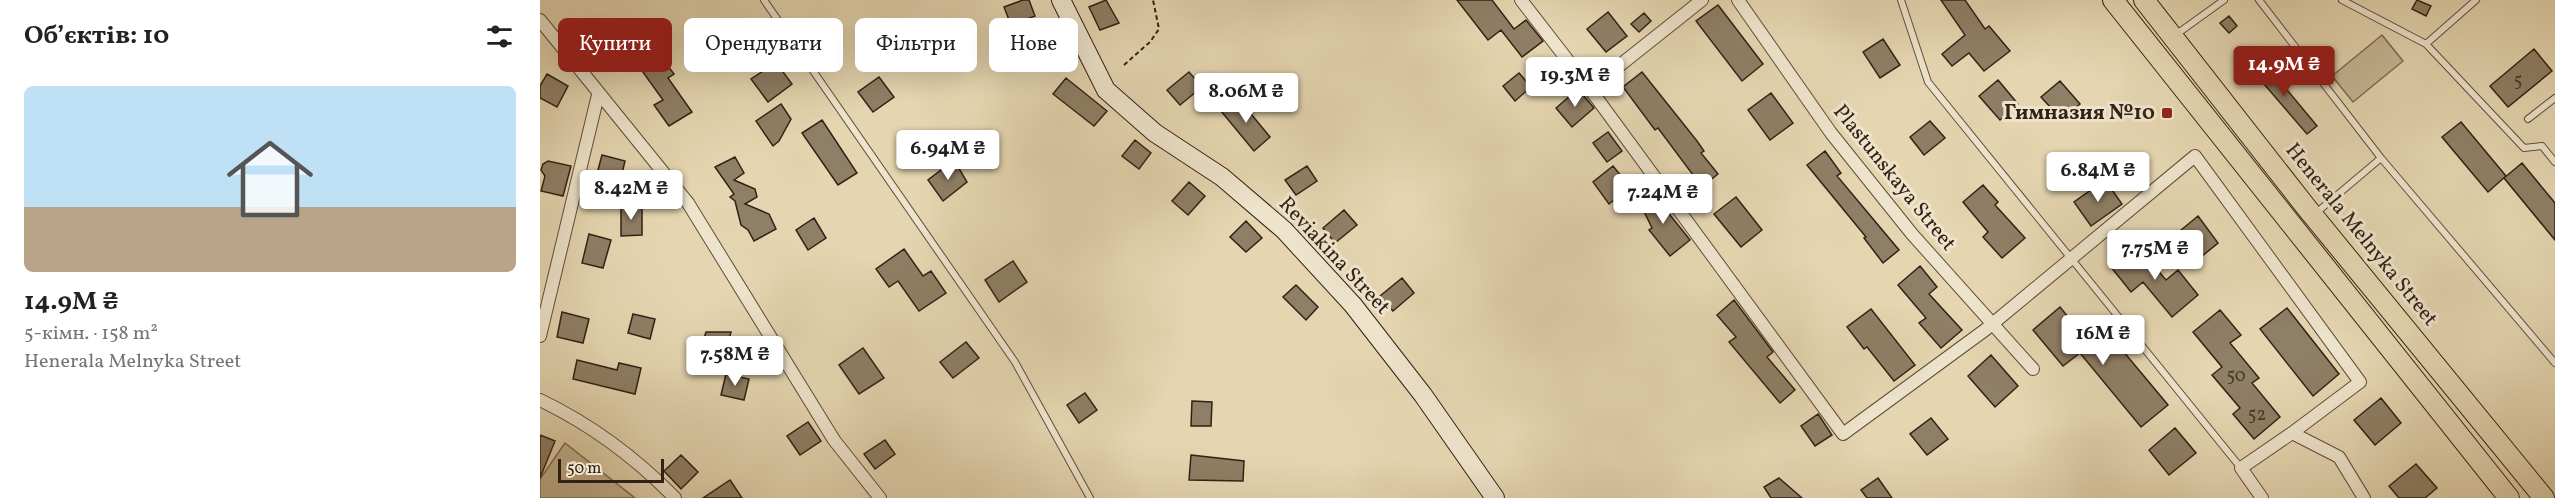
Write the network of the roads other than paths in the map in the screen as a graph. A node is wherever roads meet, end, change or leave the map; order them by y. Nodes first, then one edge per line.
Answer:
1 (764, 0) edge
2 (1061, 0) edge
3 (1521, 0) edge
4 (1702, 0) edge
5 (1738, 0) edge
6 (1901, 0) edge
7 (2113, 0) edge
8 (2144, 0) edge
9 (2224, 0) edge
10 (2259, 0) edge
11 (2342, 0) edge
12 (2476, 0) edge
13 (540, 20) edge
14 (2174, 36) junction
15 (2426, 44) junction
16 (2153, 52) junction
17 (1590, 89) junction
18 (598, 95) junction
19 (2555, 99) edge
20 (2528, 119) dead end
21 (2381, 158) junction
22 (2555, 162) edge
23 (2313, 216) junction
24 (2073, 258) junction
25 (1992, 324) junction
26 (540, 336) edge
27 (2555, 363) edge
28 (2033, 369) dead end
29 (540, 400) edge
30 (2292, 433) junction
31 (2241, 468) junction
32 (675, 498) edge
33 (880, 498) edge
34 (1090, 498) edge
35 (1495, 498) edge
36 (2262, 498) edge
37 (2364, 498) edge
38 (2509, 498) edge
39 (2544, 498) edge

1 - 34 lane
2 - 35 main road, Reviakina Street
3 - 17 street
4 - 17 street
5 - 25 street, Plastunskaya Street
6 - 24 lane
7 - 16 main road
8 - 14 main road, Henerala Melnyka Street
9 - 14 lane
10 - 21 lane
11 - 15 lane
12 - 15 lane
13 - 18 street
14 - 16 main road
14 - 23 main road, Henerala Melnyka Street
15 - 22 lane
16 - 38 main road
17 - 25 street
18 - 26 street
18 - 33 street
19 - 20 lane
21 - 23 lane
21 - 27 lane
23 - 39 main road, Henerala Melnyka Street
24 - 25 street
24 - 30 street
24 - 31 lane
25 - 28 street, Plastunskaya Street
29 - 32 street
30 - 31 street
30 - 37 street
31 - 36 street

